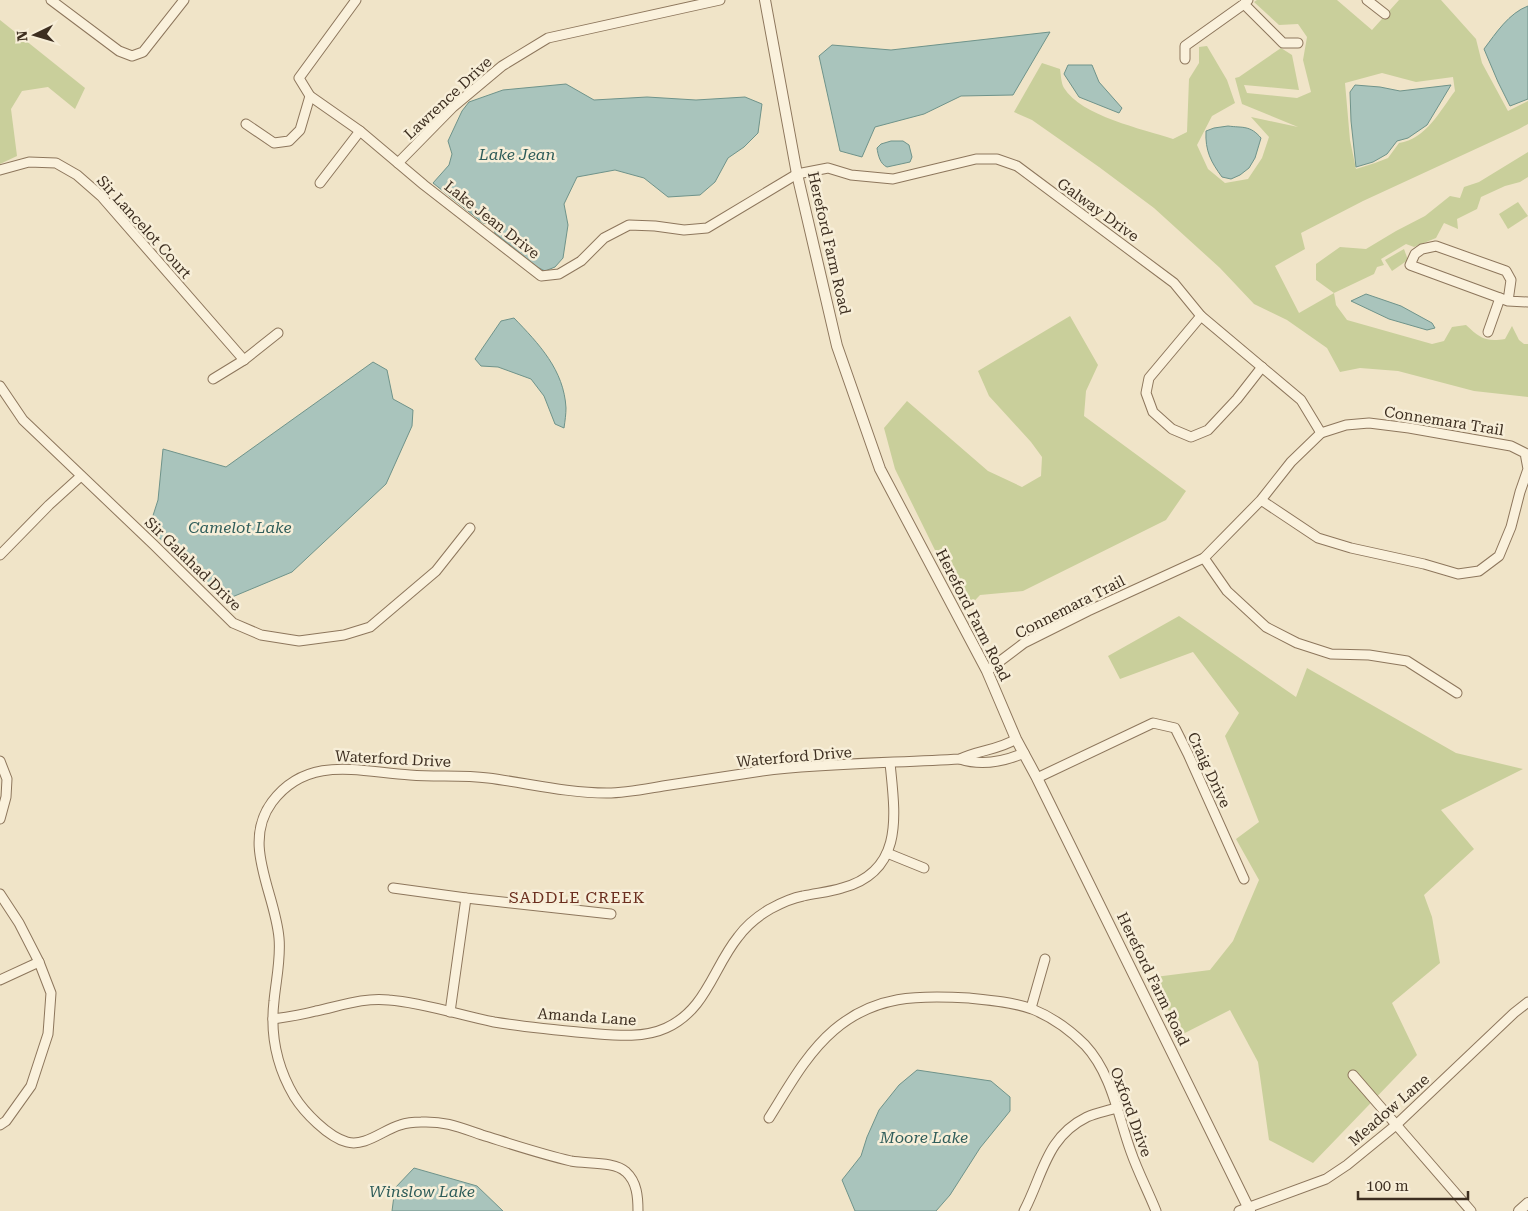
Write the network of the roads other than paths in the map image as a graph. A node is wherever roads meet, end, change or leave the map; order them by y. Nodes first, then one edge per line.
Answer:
1 (51, 0) edge
2 (184, 0) edge
3 (356, 0) edge
4 (720, 0) edge
5 (765, 0) edge
6 (1367, 0) edge
7 (1246, 2) edge
8 (1385, 14) dead end
9 (1298, 43) dead end
10 (1184, 59) dead end
11 (310, 96) junction
12 (246, 124) dead end
13 (360, 131) junction
14 (398, 163) junction
15 (0, 170) edge
16 (796, 174) junction
17 (320, 184) dead end
18 (1504, 300) junction
19 (1528, 302) edge
20 (1202, 316) junction
21 (1488, 332) dead end
22 (278, 333) dead end
23 (244, 360) junction
24 (1262, 367) junction
25 (213, 379) dead end
26 (0, 386) edge
27 (1321, 433) junction
28 (81, 476) junction
29 (1261, 500) junction
30 (470, 528) dead end
31 (0, 555) edge
32 (1204, 558) junction
33 (987, 671) junction
34 (1457, 692) dead end
35 (1016, 739) junction
36 (982, 752) junction
37 (1024, 753) junction
38 (960, 759) junction
39 (0, 761) edge
40 (890, 763) junction
41 (984, 763) junction
42 (1037, 778) junction
43 (0, 819) edge
44 (887, 853) junction
45 (924, 868) dead end
46 (1244, 879) dead end
47 (393, 888) dead end
48 (0, 894) edge
49 (466, 898) junction
50 (611, 914) dead end
51 (1045, 959) dead end
52 (39, 962) junction
53 (0, 980) edge
54 (1528, 1002) edge
55 (1031, 1008) junction
56 (450, 1012) junction
57 (273, 1019) junction
58 (1353, 1076) dead end
59 (1116, 1108) junction
60 (769, 1118) dead end
61 (0, 1124) edge
62 (1396, 1125) junction
63 (1528, 1203) edge
64 (1246, 1210) edge
65 (638, 1211) edge
66 (1024, 1211) edge
67 (1156, 1211) edge
68 (1471, 1211) edge
69 (1519, 1211) edge

1 - 2 street
3 - 11 street, Lake Jean Drive
4 - 14 street, Lawrence Drive
5 - 16 street, Hereford Farm Road
6 - 8 street
7 - 9 street
7 - 10 street
11 - 12 street
11 - 13 street, Lake Jean Drive
13 - 14 street, Lake Jean Drive
13 - 17 street
14 - 16 street, Lake Jean Drive
15 - 23 street, Sir Lancelot Court
16 - 20 street, Galway Drive
16 - 33 street, Hereford Farm Road
18 - 18 street
18 - 19 street
18 - 21 street
20 - 24 street, Galway Drive
20 - 24 street
22 - 23 street
23 - 25 street
24 - 27 street, Galway Drive
26 - 28 street, Sir Galahad Drive
27 - 29 street, Connemara Trail
27 - 29 street, Connemara Trail
28 - 30 street, Sir Galahad Drive
28 - 31 street
29 - 32 street, Connemara Trail
32 - 33 street, Connemara Trail
32 - 34 street
33 - 35 street, Hereford Farm Road
35 - 36 street, Waterford Drive
35 - 37 street, Hereford Farm Road
36 - 38 street, Waterford Drive
36 - 41 street
37 - 41 street, Waterford Drive
37 - 42 street, Hereford Farm Road
38 - 40 street, Waterford Drive
38 - 41 street, Waterford Drive
39 - 43 street
40 - 44 street, Amanda Lane
40 - 57 street, Waterford Drive
42 - 46 street, Craig Drive
42 - 64 street, Hereford Farm Road
44 - 45 street
44 - 56 street, Amanda Lane
47 - 49 street
48 - 52 street
49 - 50 street
49 - 56 street
51 - 55 street
52 - 53 street
52 - 61 street
54 - 62 street, Meadow Lane
55 - 59 street, Oxford Drive
55 - 60 street, Oxford Drive
56 - 57 street, Amanda Lane
57 - 65 street, Waterford Drive
58 - 62 street
59 - 66 street
59 - 67 street, Oxford Drive
62 - 64 street, Meadow Lane
62 - 68 street
63 - 69 street

